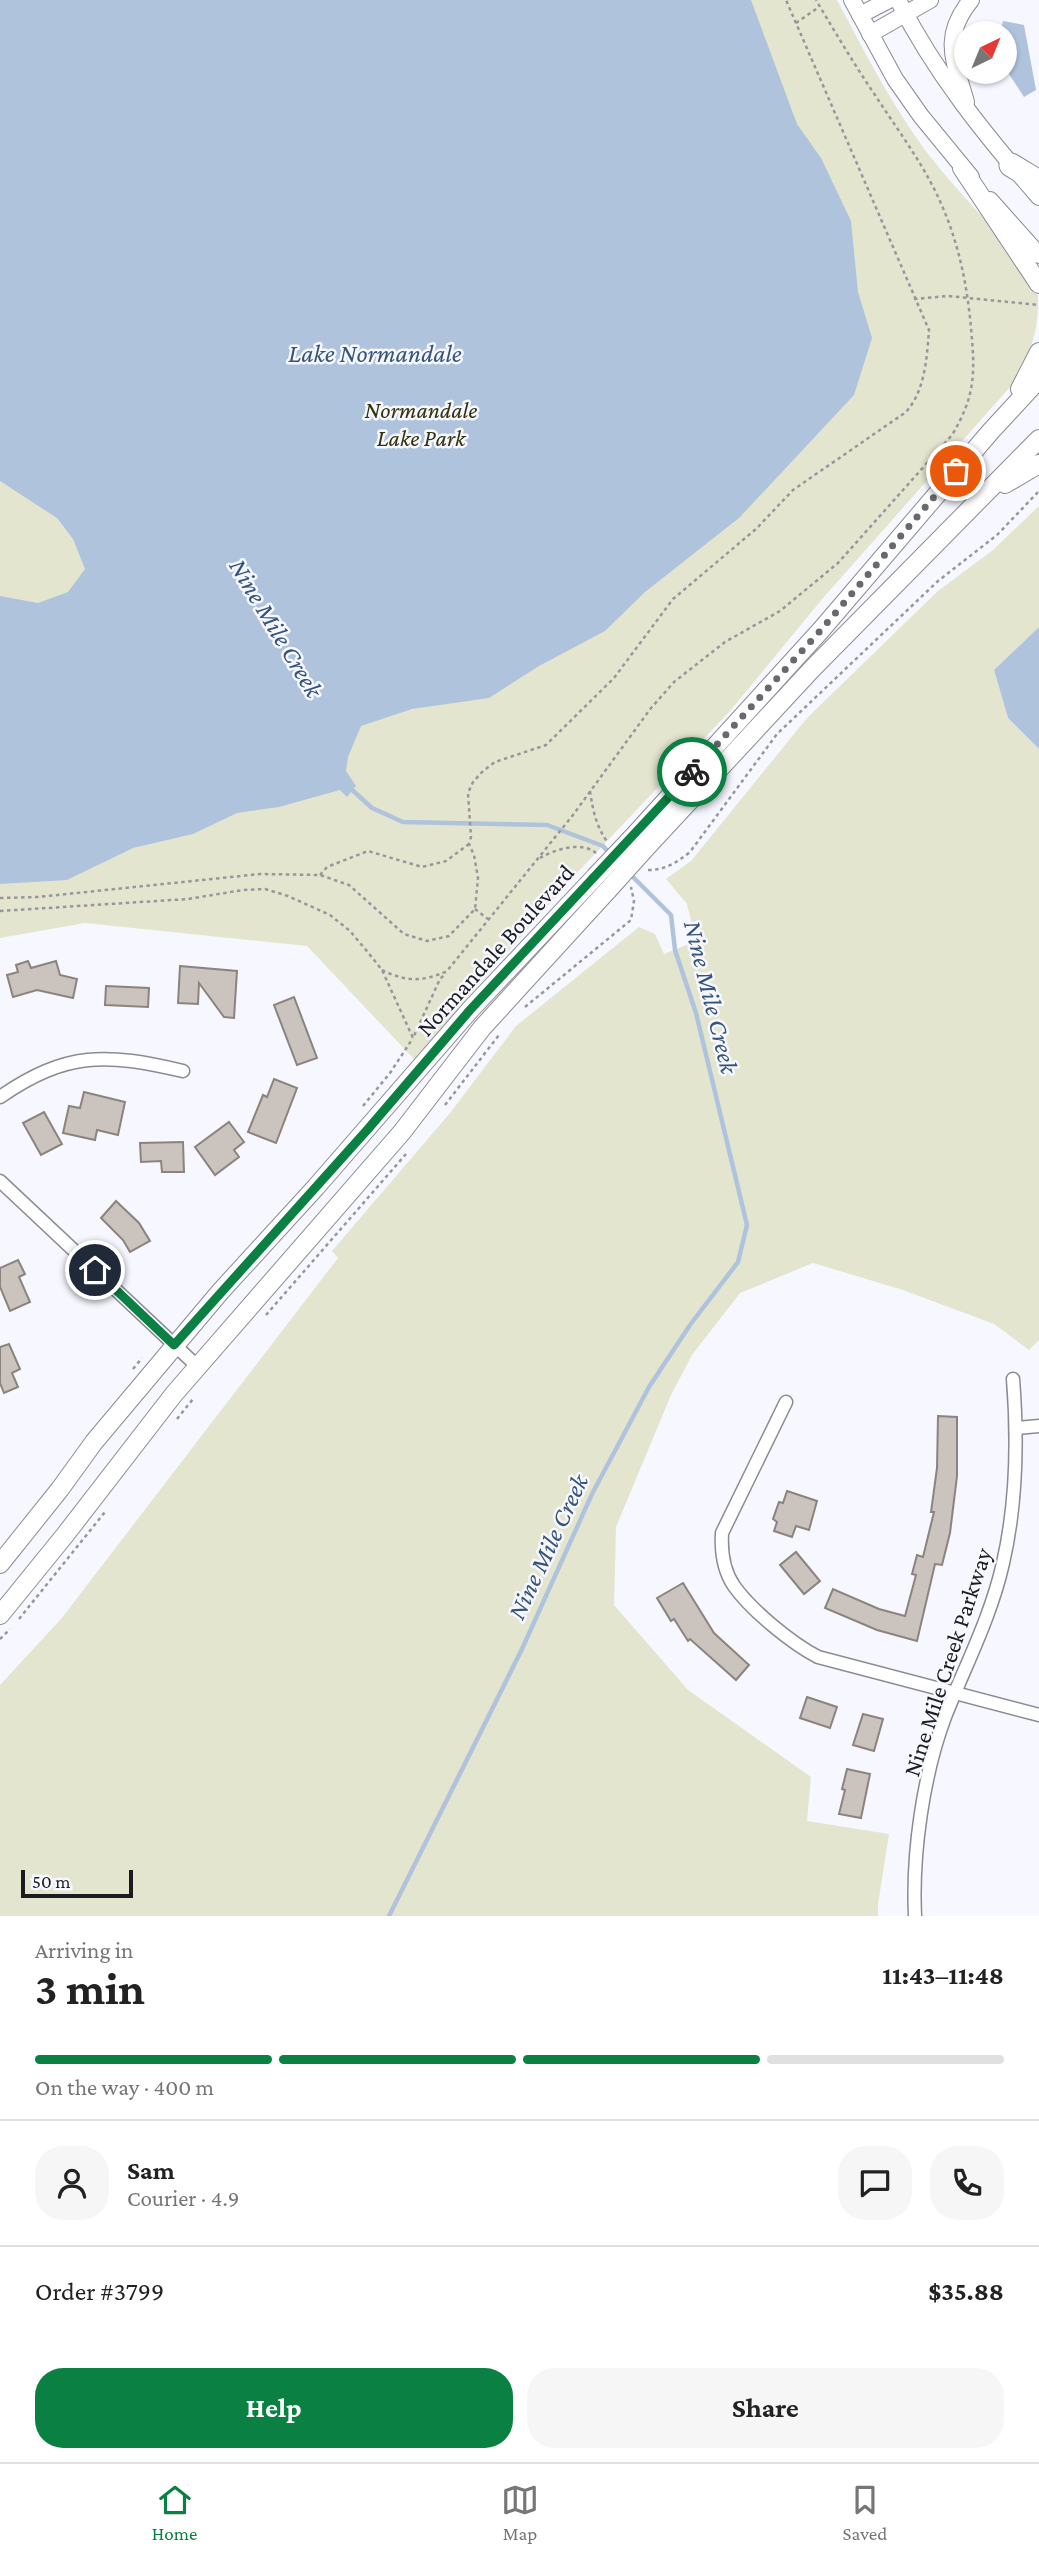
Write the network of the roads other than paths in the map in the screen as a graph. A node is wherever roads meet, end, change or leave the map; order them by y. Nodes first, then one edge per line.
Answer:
1 (852, 0) edge
2 (889, 0) edge
3 (930, 0) edge
4 (971, 0) edge
5 (901, 7) edge
6 (860, 15) junction
7 (870, 34) junction
8 (970, 114) junction
9 (1012, 165) junction
10 (962, 168) junction
11 (1039, 182) edge
12 (1039, 197) edge
13 (1039, 255) edge
14 (1039, 284) edge
15 (1039, 352) edge
16 (1039, 379) edge
17 (991, 431) junction
18 (1039, 439) edge
19 (1039, 464) edge
20 (984, 496) junction
21 (637, 845) junction
22 (601, 883) junction
23 (183, 1071) dead end
24 (0, 1097) edge
25 (0, 1181) edge
26 (174, 1345) junction
27 (198, 1367) junction
28 (1013, 1379) dead end
29 (786, 1402) dead end
30 (1039, 1426) edge
31 (1017, 1428) junction
32 (0, 1564) edge
33 (0, 1615) edge
34 (954, 1694) junction
35 (1039, 1715) edge
36 (915, 1916) edge

1 - 6 street
2 - 6 street
3 - 5 street
4 - 8 street
5 - 7 street
5 - 8 street
6 - 7 street
7 - 10 street
8 - 9 street
9 - 11 highway
9 - 12 street
10 - 13 street
10 - 14 main road
15 - 17 main road
16 - 17 main road, Normandale Boulevard
17 - 21 main road, Normandale Boulevard
18 - 20 main road, Normandale Boulevard
19 - 20 main road
20 - 21 main road, Normandale Boulevard
21 - 22 main road, Normandale Boulevard, bridge
22 - 26 main road, Normandale Boulevard
22 - 27 main road, Normandale Boulevard
23 - 24 street
25 - 26 street
26 - 27 street
26 - 32 main road, Normandale Boulevard
27 - 33 main road, Normandale Boulevard
28 - 31 street, Nine Mile Creek Parkway
29 - 34 street
30 - 31 street
31 - 34 street, Nine Mile Creek Parkway
34 - 35 street
34 - 36 street, Nine Mile Creek Parkway

